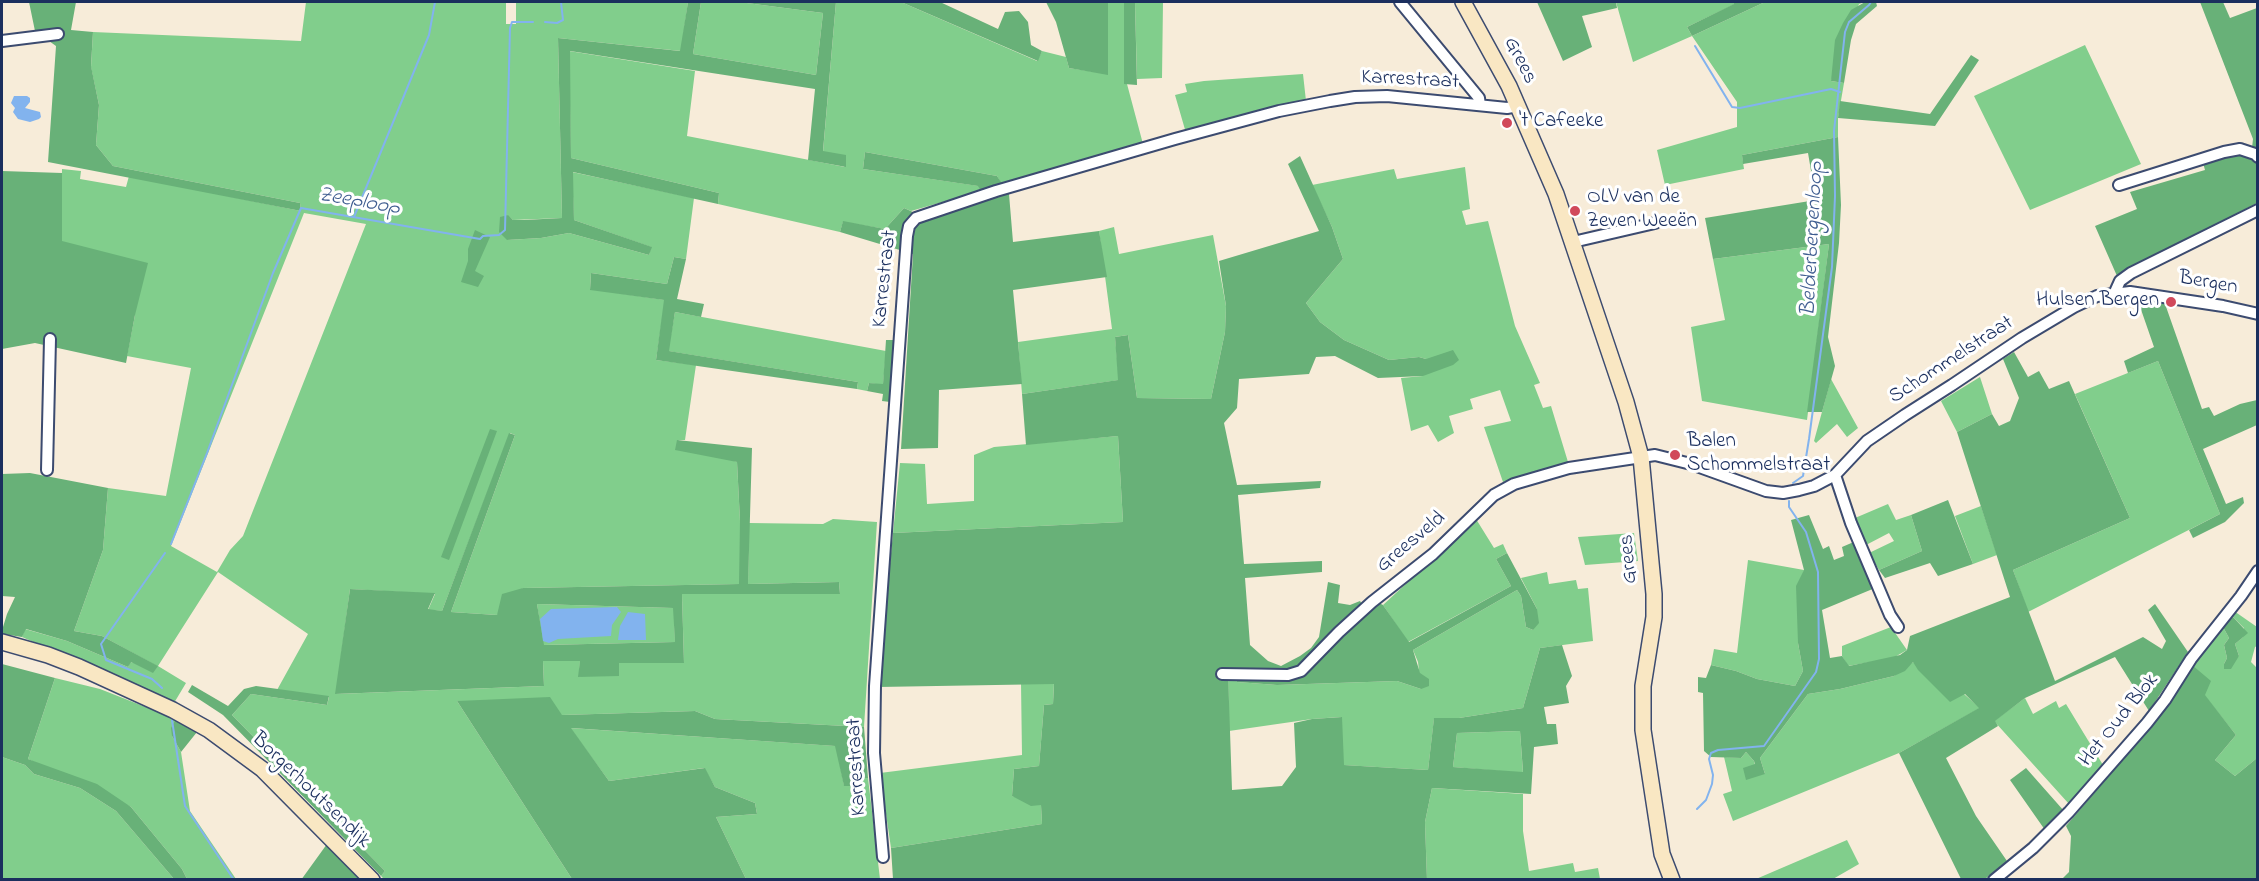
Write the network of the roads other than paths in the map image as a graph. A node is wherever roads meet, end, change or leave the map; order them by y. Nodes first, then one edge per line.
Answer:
1 (1400, 2) edge
2 (1463, 2) edge
3 (58, 34) dead end
4 (2, 41) edge
5 (1480, 105) junction
6 (1518, 106) junction
7 (2258, 157) edge
8 (2119, 185) dead end
9 (2258, 210) edge
10 (1655, 223) dead end
11 (1573, 242) junction
12 (2115, 292) junction
13 (2258, 314) edge
14 (50, 339) dead end
15 (1641, 457) junction
16 (47, 470) dead end
17 (1835, 475) junction
18 (2258, 571) edge
19 (1898, 627) dead end
20 (2, 642) edge
21 (2, 651) edge
22 (87, 672) junction
23 (1222, 674) dead end
24 (883, 857) dead end
25 (372, 879) edge
26 (1672, 879) edge
27 (1994, 879) edge

1 - 5 street
2 - 6 street, Grees
3 - 4 street
5 - 6 street, Karrestraat
5 - 24 street, Karrestraat
6 - 11 street, Grees
7 - 8 street
9 - 12 street, Schommelstraat
10 - 11 street
11 - 15 street, Grees
12 - 13 street, Bergen
12 - 17 street, Schommelstraat
14 - 16 street
15 - 17 street, Schommelstraat
15 - 23 street, Greesveld
15 - 26 street, Grees
17 - 19 street
18 - 27 street, Het Oud Blok
20 - 22 street, Borgerhoutsendijk
21 - 22 street, Borgerhoutsendijk
22 - 25 street, Borgerhoutsendijk

